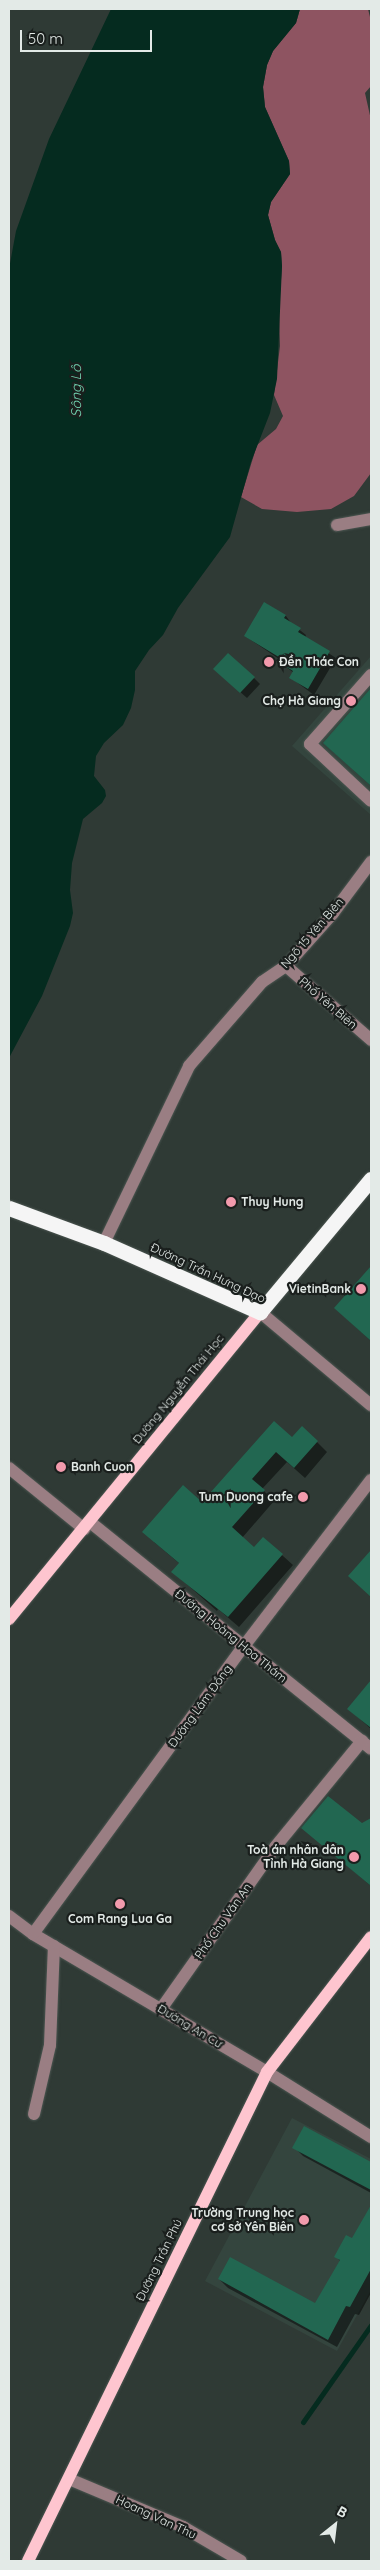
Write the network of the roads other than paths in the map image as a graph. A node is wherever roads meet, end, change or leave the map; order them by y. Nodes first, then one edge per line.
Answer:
1 (371, 519) edge
2 (338, 525) dead end
3 (371, 675) edge
4 (371, 801) edge
5 (371, 862) edge
6 (286, 966) junction
7 (371, 1040) edge
8 (371, 1179) edge
9 (9, 1208) edge
10 (104, 1243) junction
11 (260, 1312) junction
12 (371, 1405) edge
13 (9, 1468) edge
14 (371, 1480) edge
15 (87, 1526) junction
16 (9, 1619) edge
17 (244, 1646) junction
18 (366, 1745) edge
19 (9, 1916) edge
20 (33, 1934) junction
21 (371, 1937) edge
22 (54, 1946) junction
23 (161, 2010) junction
24 (267, 2072) junction
25 (34, 2114) dead end
26 (371, 2137) edge
27 (69, 2479) junction
28 (28, 2561) edge
29 (241, 2561) edge

1 - 2 street
3 - 4 street
5 - 6 street, Ngõ 15 Yên Biên
6 - 7 street, Phố Yên Biên
6 - 10 street, Ngõ 15 Yên Biên
8 - 11 highway, Đường Nguyễn Thái Học
9 - 10 highway, Đường Trần Hưng Đạo
10 - 11 highway, Đường Trần Hưng Đạo
11 - 12 street, Đường Trần Hưng Đạo
11 - 15 main road, Đường Nguyễn Thái Học
13 - 15 street, Đường Hoàng Hoa Thám
14 - 17 street, Đường Lâm Đồng
15 - 16 main road, Đường Nguyễn Thái Học
15 - 17 street, Đường Hoàng Hoa Thám
17 - 18 street, Đường Hoàng Hoa Thám
17 - 20 street, Đường Lâm Đồng
18 - 23 street, Phố Chu Văn An
19 - 20 street, Đường An Cư
20 - 22 street, Đường An Cư
21 - 24 main road, Đường Trần Phú
22 - 23 street, Đường An Cư
22 - 25 street
23 - 24 street, Đường An Cư
24 - 26 street, Đường An Cư
24 - 27 main road, Đường Trần Phú
27 - 28 main road, Đường Trần Phú
27 - 29 street, Hoang Van Thu

